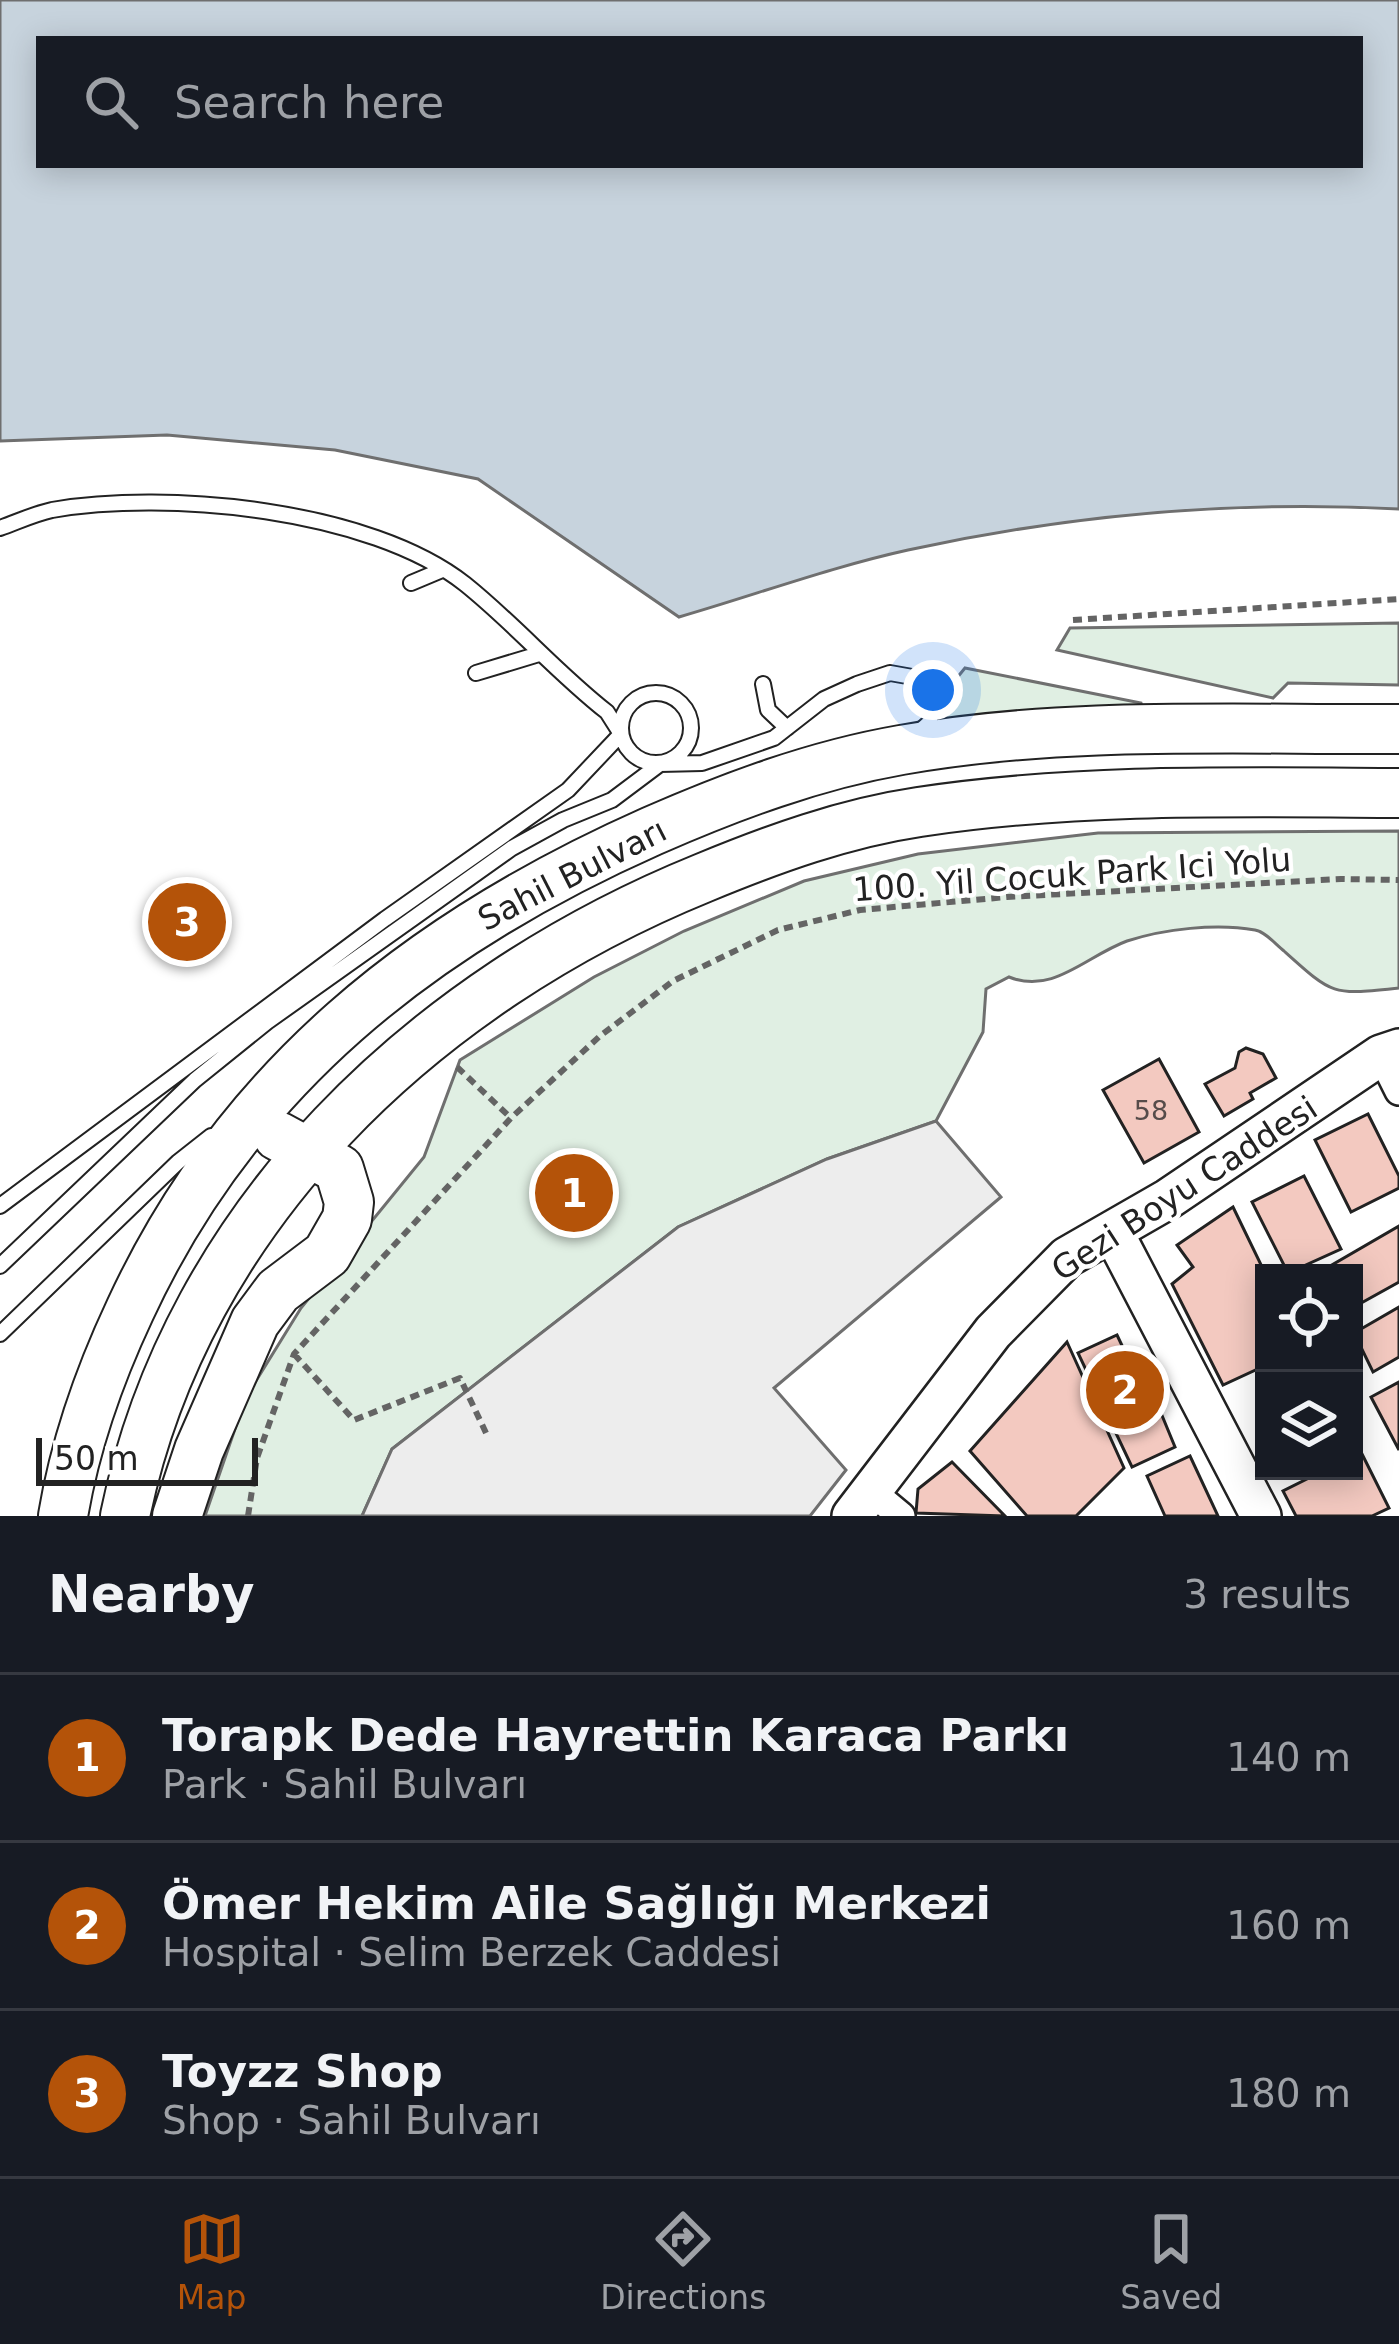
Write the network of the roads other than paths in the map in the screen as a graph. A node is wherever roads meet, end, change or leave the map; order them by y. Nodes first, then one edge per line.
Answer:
1 (0, 528) edge
2 (442, 570) junction
3 (411, 583) dead end
4 (539, 654) junction
5 (476, 673) dead end
6 (764, 684) dead end
7 (788, 728) junction
8 (1399, 729) edge
9 (621, 734) junction
10 (901, 750) junction
11 (660, 764) junction
12 (1399, 793) edge
13 (1390, 1052) edge
14 (1399, 1091) edge
15 (239, 1128) junction
16 (307, 1151) junction
17 (0, 1205) edge
18 (1113, 1232) junction
19 (0, 1266) edge
20 (0, 1334) edge
21 (874, 1508) edge
22 (63, 1516) edge
23 (125, 1516) edge
24 (177, 1516) edge
25 (1261, 1516) edge

1 - 2 lane
2 - 3 lane
2 - 4 lane
4 - 5 lane
4 - 9 lane
6 - 7 lane
7 - 10 lane
7 - 11 lane
8 - 10 highway, Sahil Bulvarı
9 - 11 lane
9 - 11 lane
9 - 17 lane
10 - 15 highway, Sahil Bulvarı
11 - 19 lane
12 - 16 highway, Sahil Bulvarı
13 - 14 street
13 - 18 street, Gezi Boyu Caddesi
15 - 16 highway
15 - 20 lane
15 - 22 highway, Sahil Bulvarı
16 - 23 highway, Sahil Bulvarı
16 - 24 highway
18 - 21 street, Gezi Boyu Caddesi
18 - 25 street

